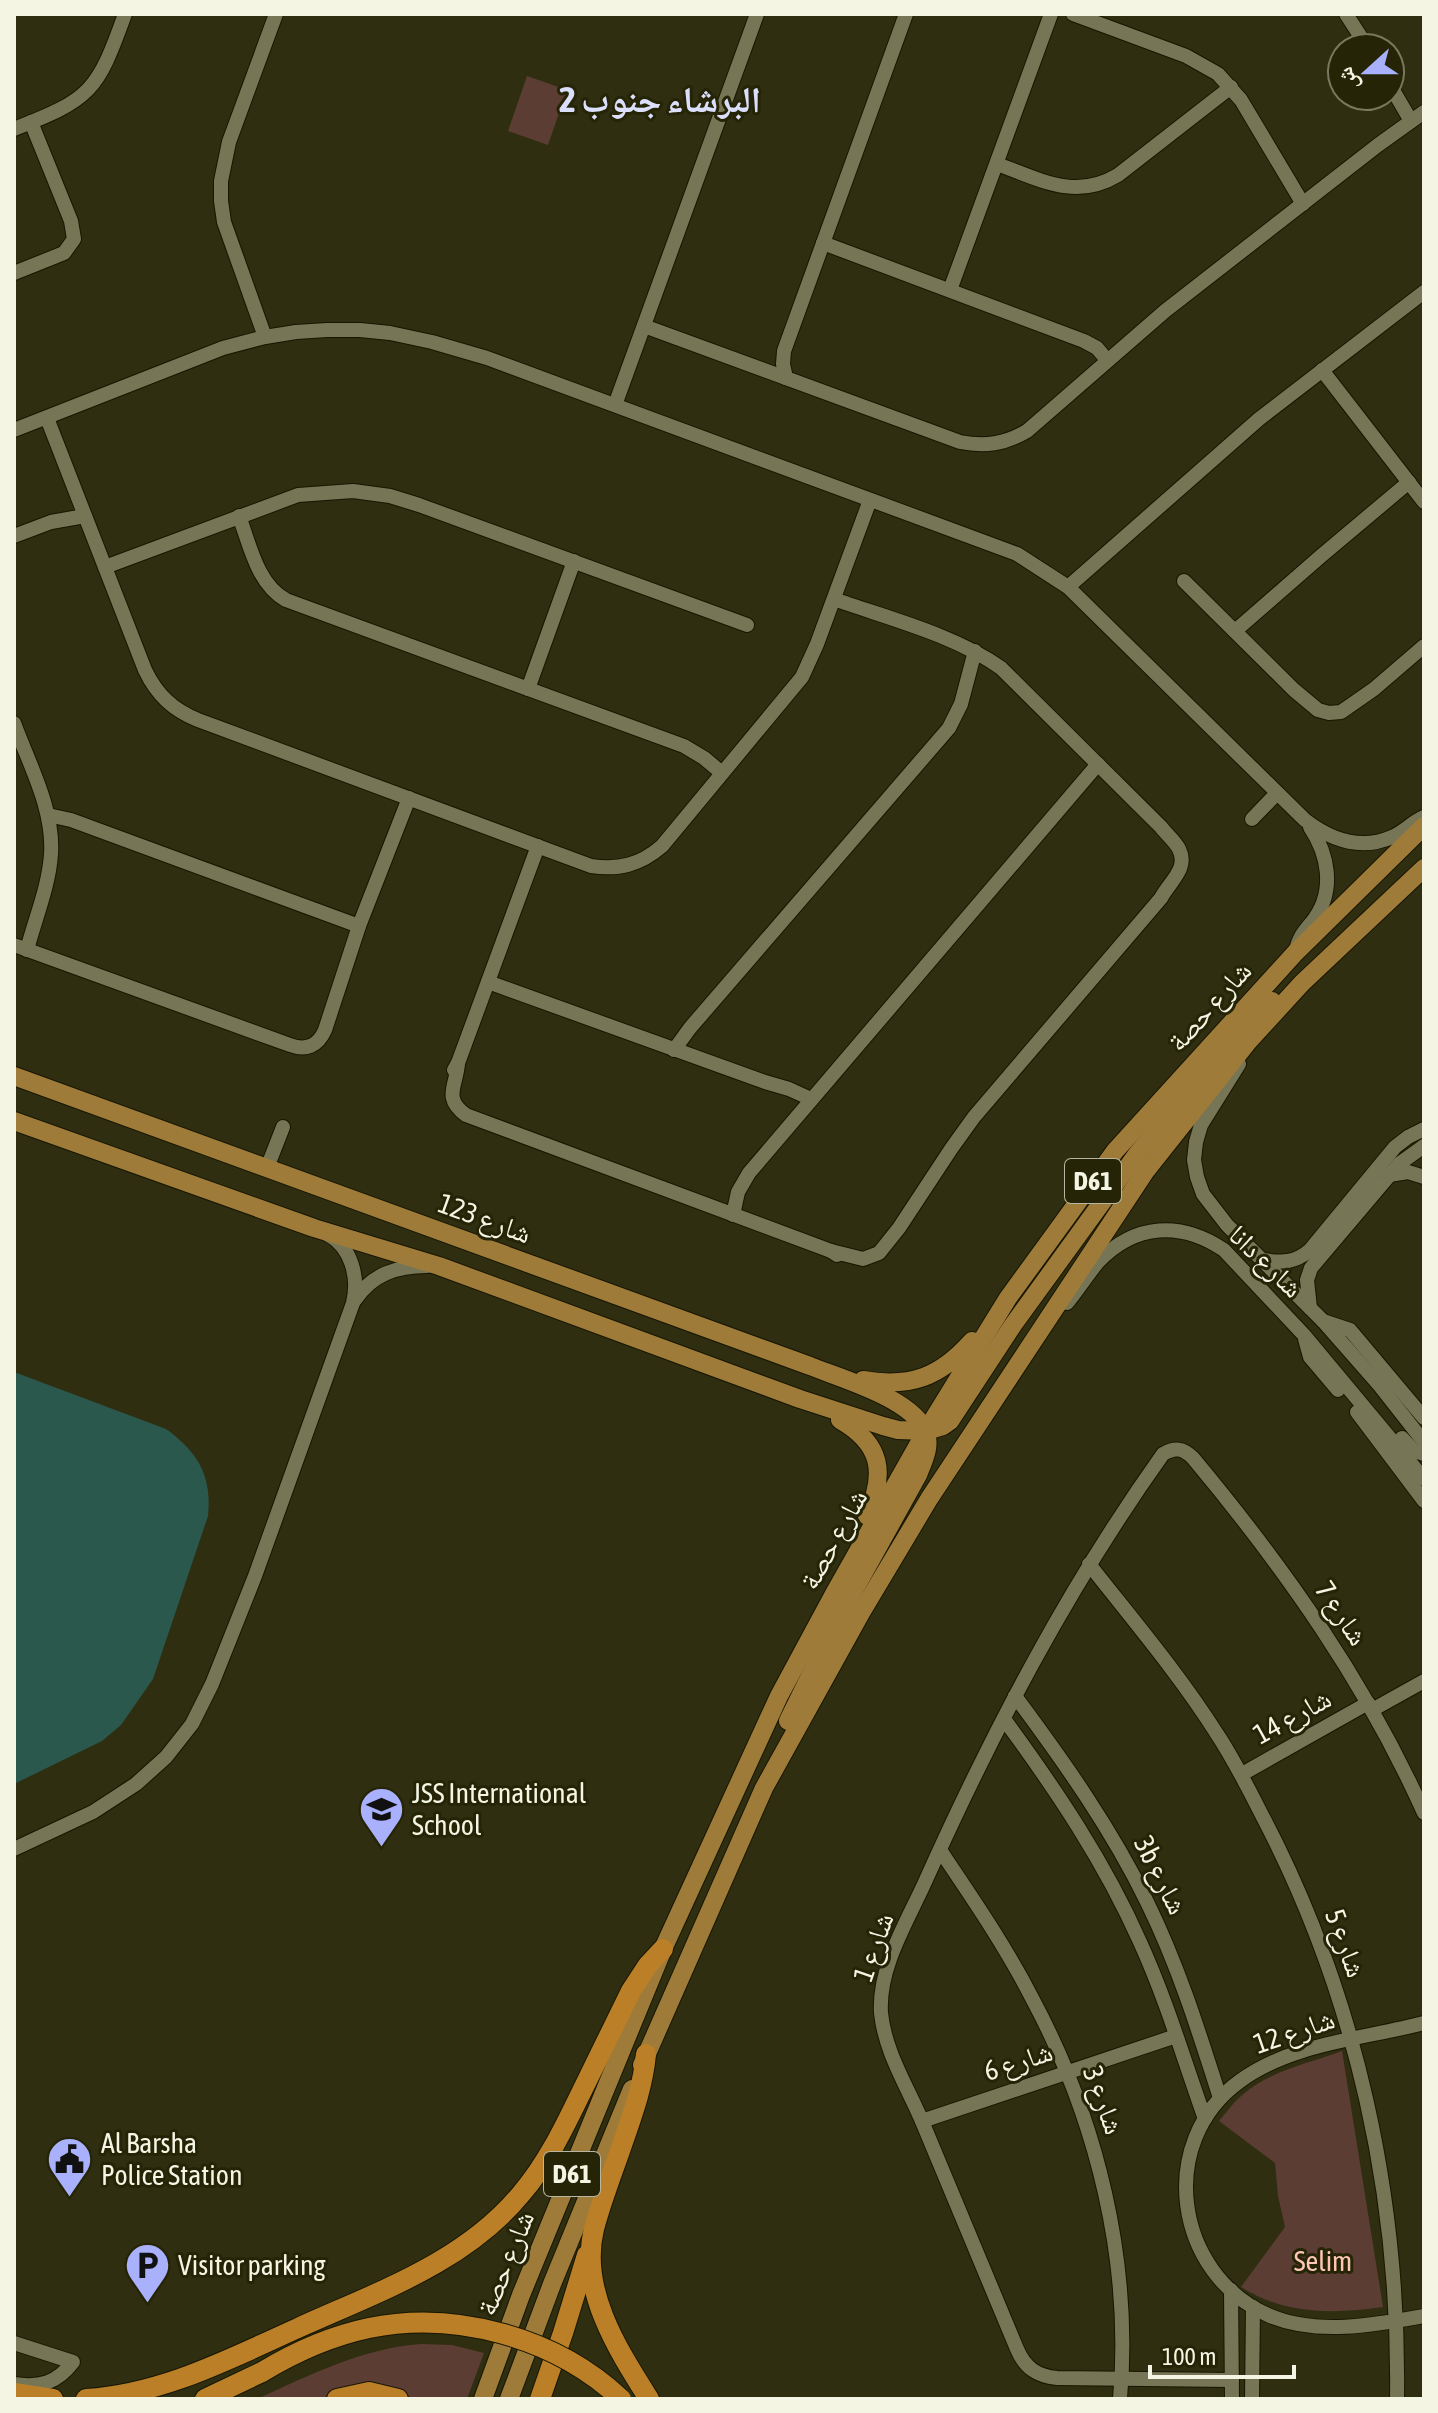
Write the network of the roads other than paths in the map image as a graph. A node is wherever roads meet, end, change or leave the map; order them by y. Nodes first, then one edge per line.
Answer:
1 (125, 14) edge
2 (276, 14) edge
3 (757, 14) edge
4 (906, 14) edge
5 (1051, 14) edge
6 (1073, 14) edge
7 (1346, 14) edge
8 (1358, 32) edge
9 (1231, 87) junction
10 (1406, 112) edge
11 (1424, 112) edge
12 (1411, 121) junction
13 (31, 122) junction
14 (14, 129) edge
15 (997, 164) junction
16 (1303, 204) junction
17 (823, 243) junction
18 (14, 273) edge
19 (950, 290) junction
20 (1424, 292) edge
21 (644, 326) junction
22 (265, 337) junction
23 (784, 351) junction
24 (1107, 360) junction
25 (765, 370) junction
26 (1322, 370) junction
27 (786, 378) junction
28 (615, 405) junction
29 (47, 418) junction
30 (14, 430) edge
31 (1409, 482) junction
32 (870, 500) junction
33 (1424, 502) edge
34 (82, 509) junction
35 (239, 516) junction
36 (14, 536) edge
37 (574, 561) junction
38 (105, 567) junction
39 (1184, 581) dead end
40 (1068, 587) junction
41 (834, 599) junction
42 (747, 625) dead end
43 (1235, 631) junction
44 (1424, 646) edge
45 (982, 655) junction
46 (528, 689) junction
47 (14, 723) edge
48 (1098, 764) junction
49 (726, 768) junction
50 (1277, 793) junction
51 (409, 798) junction
52 (1424, 817) edge
53 (1252, 819) dead end
54 (48, 820) junction
55 (1305, 820) junction
56 (1424, 826) edge
57 (538, 846) junction
58 (1424, 868) edge
59 (359, 926) junction
60 (20, 948) edge
61 (1296, 952) junction
62 (488, 982) junction
63 (1302, 983) junction
64 (708, 1010) junction
65 (1248, 1042) junction
66 (674, 1050) junction
67 (689, 1055) junction
68 (14, 1076) edge
69 (807, 1104) junction
70 (14, 1121) edge
71 (283, 1127) dead end
72 (1424, 1129) edge
73 (1424, 1148) edge
74 (267, 1168) junction
75 (749, 1173) junction
76 (1424, 1174) edge
77 (1389, 1175) junction
78 (1357, 1203) junction
79 (717, 1209) junction
80 (733, 1215) junction
81 (314, 1228) junction
82 (1263, 1260) junction
83 (439, 1266) junction
84 (1008, 1298) junction
85 (353, 1303) junction
86 (1310, 1308) junction
87 (1323, 1321) junction
88 (1041, 1328) junction
89 (1304, 1335) junction
90 (810, 1366) junction
91 (1355, 1395) junction
92 (800, 1399) junction
93 (1424, 1418) edge
94 (926, 1431) junction
95 (1424, 1442) edge
96 (1424, 1454) edge
97 (1193, 1458) joint
98 (1424, 1479) edge
99 (1424, 1501) edge
100 (1089, 1564) junction
101 (835, 1592) junction
102 (1424, 1681) edge
103 (1015, 1696) junction
104 (1370, 1706) junction
105 (1004, 1719) junction
106 (1242, 1774) junction
107 (764, 1788) junction
108 (1424, 1813) edge
109 (14, 1849) edge
110 (940, 1850) junction
111 (663, 1949) junction
112 (1424, 2023) edge
113 (1176, 2036) junction
114 (1351, 2038) junction
115 (646, 2054) junction
116 (1067, 2073) junction
117 (1220, 2098) junction
118 (1205, 2119) junction
119 (922, 2121) junction
120 (594, 2231) junction
121 (1231, 2290) junction
122 (1253, 2307) junction
123 (1424, 2316) edge
124 (1396, 2321) junction
125 (14, 2343) edge
126 (1121, 2379) junction
127 (1232, 2380) junction
128 (14, 2384) edge
129 (14, 2393) edge
130 (53, 2399) edge
131 (86, 2399) edge
132 (205, 2399) edge
133 (337, 2399) edge
134 (398, 2399) edge
135 (483, 2399) edge
136 (509, 2399) edge
137 (540, 2399) edge
138 (621, 2399) edge
139 (649, 2399) edge
140 (1120, 2399) edge
141 (1232, 2399) edge
142 (1252, 2399) edge
143 (1397, 2399) edge

1 - 13 street
2 - 22 street
3 - 21 street
4 - 17 street
5 - 15 street
6 - 9 street
7 - 8 street
9 - 15 street
9 - 16 street
10 - 12 street
11 - 12 street
12 - 16 street
13 - 14 street
13 - 18 street
15 - 19 street
16 - 24 street
17 - 19 street
17 - 23 street
19 - 24 street
20 - 26 street
21 - 25 street
21 - 28 street
22 - 28 street
22 - 29 street
23 - 25 street
23 - 27 street
24 - 27 street
25 - 27 street
26 - 31 street
26 - 40 street
28 - 32 street
29 - 30 street
29 - 34 street
31 - 33 street
31 - 43 street
32 - 40 street
32 - 41 street
34 - 36 street
34 - 38 street
35 - 37 street
35 - 38 street
35 - 46 street
37 - 42 street
37 - 46 street
38 - 51 street
39 - 43 street
40 - 50 street
41 - 45 street
41 - 49 street
43 - 44 street
45 - 48 street
45 - 64 street
46 - 49 street
47 - 54 street
48 - 69 street
48 - 80 street
49 - 57 street
50 - 53 street
50 - 55 street
51 - 57 street
51 - 59 street
52 - 55 street
54 - 59 street
54 - 60 street
55 - 61 street
56 - 61 main road, شارع حصة / D61
57 - 62 street
58 - 63 main road, شارع حصة / D61
59 - 60 street
61 - 84 main road, شارع حصة / D61
62 - 66 street
62 - 79 street
63 - 65 main road, شارع حصة / D61
63 - 94 main road
64 - 66 street
64 - 67 street
65 - 82 street, شارع دانا
65 - 88 main road, شارع حصة / D61
66 - 67 street
67 - 69 street
68 - 74 main road, شارع 123
69 - 75 street
70 - 81 main road
71 - 74 street
72 - 78 street, شارع دانا
73 - 76 street
73 - 77 street, شارع دانا
74 - 90 main road, شارع 123
75 - 79 street
75 - 80 street
76 - 77 street
77 - 78 street, شارع دانا
78 - 82 street, شارع دانا
78 - 86 street, شارع دانا
79 - 80 street
81 - 83 main road
81 - 85 street
82 - 86 street, شارع دانا
83 - 85 street
83 - 92 main road
84 - 90 main road
84 - 94 main road, شارع حصة / D61
85 - 109 street
86 - 87 street, شارع دانا
87 - 93 street
87 - 95 street, شارع دانا
88 - 89 street, شارع دانا
88 - 107 main road, شارع حصة / D61
89 - 91 street, شارع دانا
89 - 99 street
90 - 94 main road, شارع 123
91 - 96 street
91 - 98 street, شارع دانا
92 - 94 main road
92 - 101 main road
94 - 101 main road, شارع حصة / D61
94 - 107 main road
97 - 100 street, شارع 1
97 - 104 street, شارع 7
100 - 103 street, شارع 1
100 - 106 street, شارع 5
101 - 111 main road, شارع حصة / D61
102 - 104 street, شارع 14
103 - 105 street, شارع 1
103 - 117 street, 3b شارع
104 - 106 street, شارع 14
104 - 108 street, شارع 7
105 - 110 street, شارع 1
105 - 113 street, 3b شارع
106 - 114 street, شارع 5
107 - 115 main road, شارع حصة / D61
110 - 116 street, شارع 3
110 - 119 street, شارع 1
111 - 131 highway
111 - 135 main road, شارع حصة / D61
112 - 114 street, شارع 12
113 - 116 street, شارع 6
113 - 118 street, 3b شارع
114 - 117 street, شارع 12
114 - 124 street, شارع 5
115 - 120 highway
115 - 136 main road, شارع حصة / D61
116 - 119 street, شارع 6
116 - 126 street, شارع 3
117 - 118 street, شارع 12
118 - 121 street, شارع 12
119 - 126 street, شارع 1
120 - 137 highway
120 - 139 highway
121 - 122 street, شارع 12
121 - 127 street
122 - 124 street, شارع 12
122 - 142 street
123 - 124 street, شارع 12
124 - 143 street, شارع 5
125 - 128 street
126 - 127 street, شارع 1
126 - 140 street, شارع 3
127 - 141 street
129 - 130 highway
132 - 138 highway, bridge
133 - 134 highway

